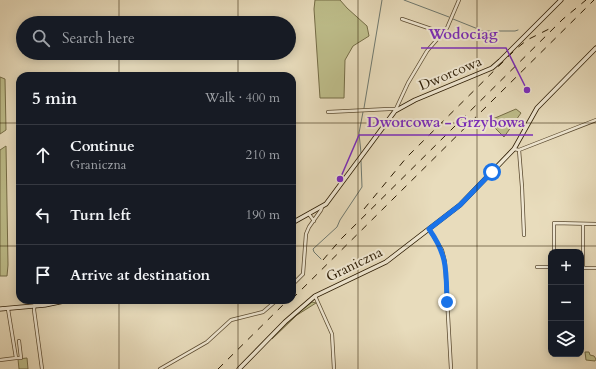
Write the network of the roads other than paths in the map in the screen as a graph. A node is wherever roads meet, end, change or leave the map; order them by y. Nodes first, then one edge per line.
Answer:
1 (460, 0) edge
2 (561, 0) edge
3 (402, 20) dead end
4 (443, 33) junction
5 (596, 48) edge
6 (400, 100) junction
7 (408, 104) junction
8 (395, 110) junction
9 (328, 112) dead end
10 (596, 120) edge
11 (514, 149) junction
12 (519, 150) junction
13 (322, 207) junction
14 (309, 214) junction
15 (314, 220) junction
16 (296, 221) edge
17 (583, 224) junction
18 (596, 224) edge
19 (429, 229) junction
20 (524, 235) dead end
21 (554, 249) edge
22 (582, 249) edge
23 (537, 267) dead end
24 (548, 267) edge
25 (584, 268) edge
26 (596, 268) edge
27 (296, 281) edge
28 (315, 296) junction
29 (50, 304) edge
30 (272, 304) edge
31 (35, 307) junction
32 (0, 309) edge
33 (8, 309) junction
34 (19, 341) dead end
35 (16, 358) junction
36 (0, 360) edge
37 (42, 369) edge
38 (160, 369) edge
39 (240, 369) edge
40 (334, 369) edge
41 (451, 369) edge

1 - 4 street
2 - 7 street, Dworcowa
3 - 4 street
4 - 6 street
5 - 11 street, Graniczna
6 - 7 street
6 - 8 street
7 - 8 street, Dworcowa
8 - 9 street
8 - 13 street
10 - 12 street
11 - 12 street
11 - 19 street, Graniczna
12 - 20 street
13 - 14 street
13 - 15 street
14 - 15 street
14 - 16 street
15 - 27 street
17 - 18 street
17 - 21 street
17 - 22 street
19 - 28 street, Graniczna
19 - 41 street
23 - 24 street
25 - 26 street
28 - 39 street, Graniczna
28 - 40 street
29 - 31 street
30 - 38 street
31 - 33 street
31 - 37 street
32 - 33 street
33 - 35 street
34 - 35 street
35 - 36 street

